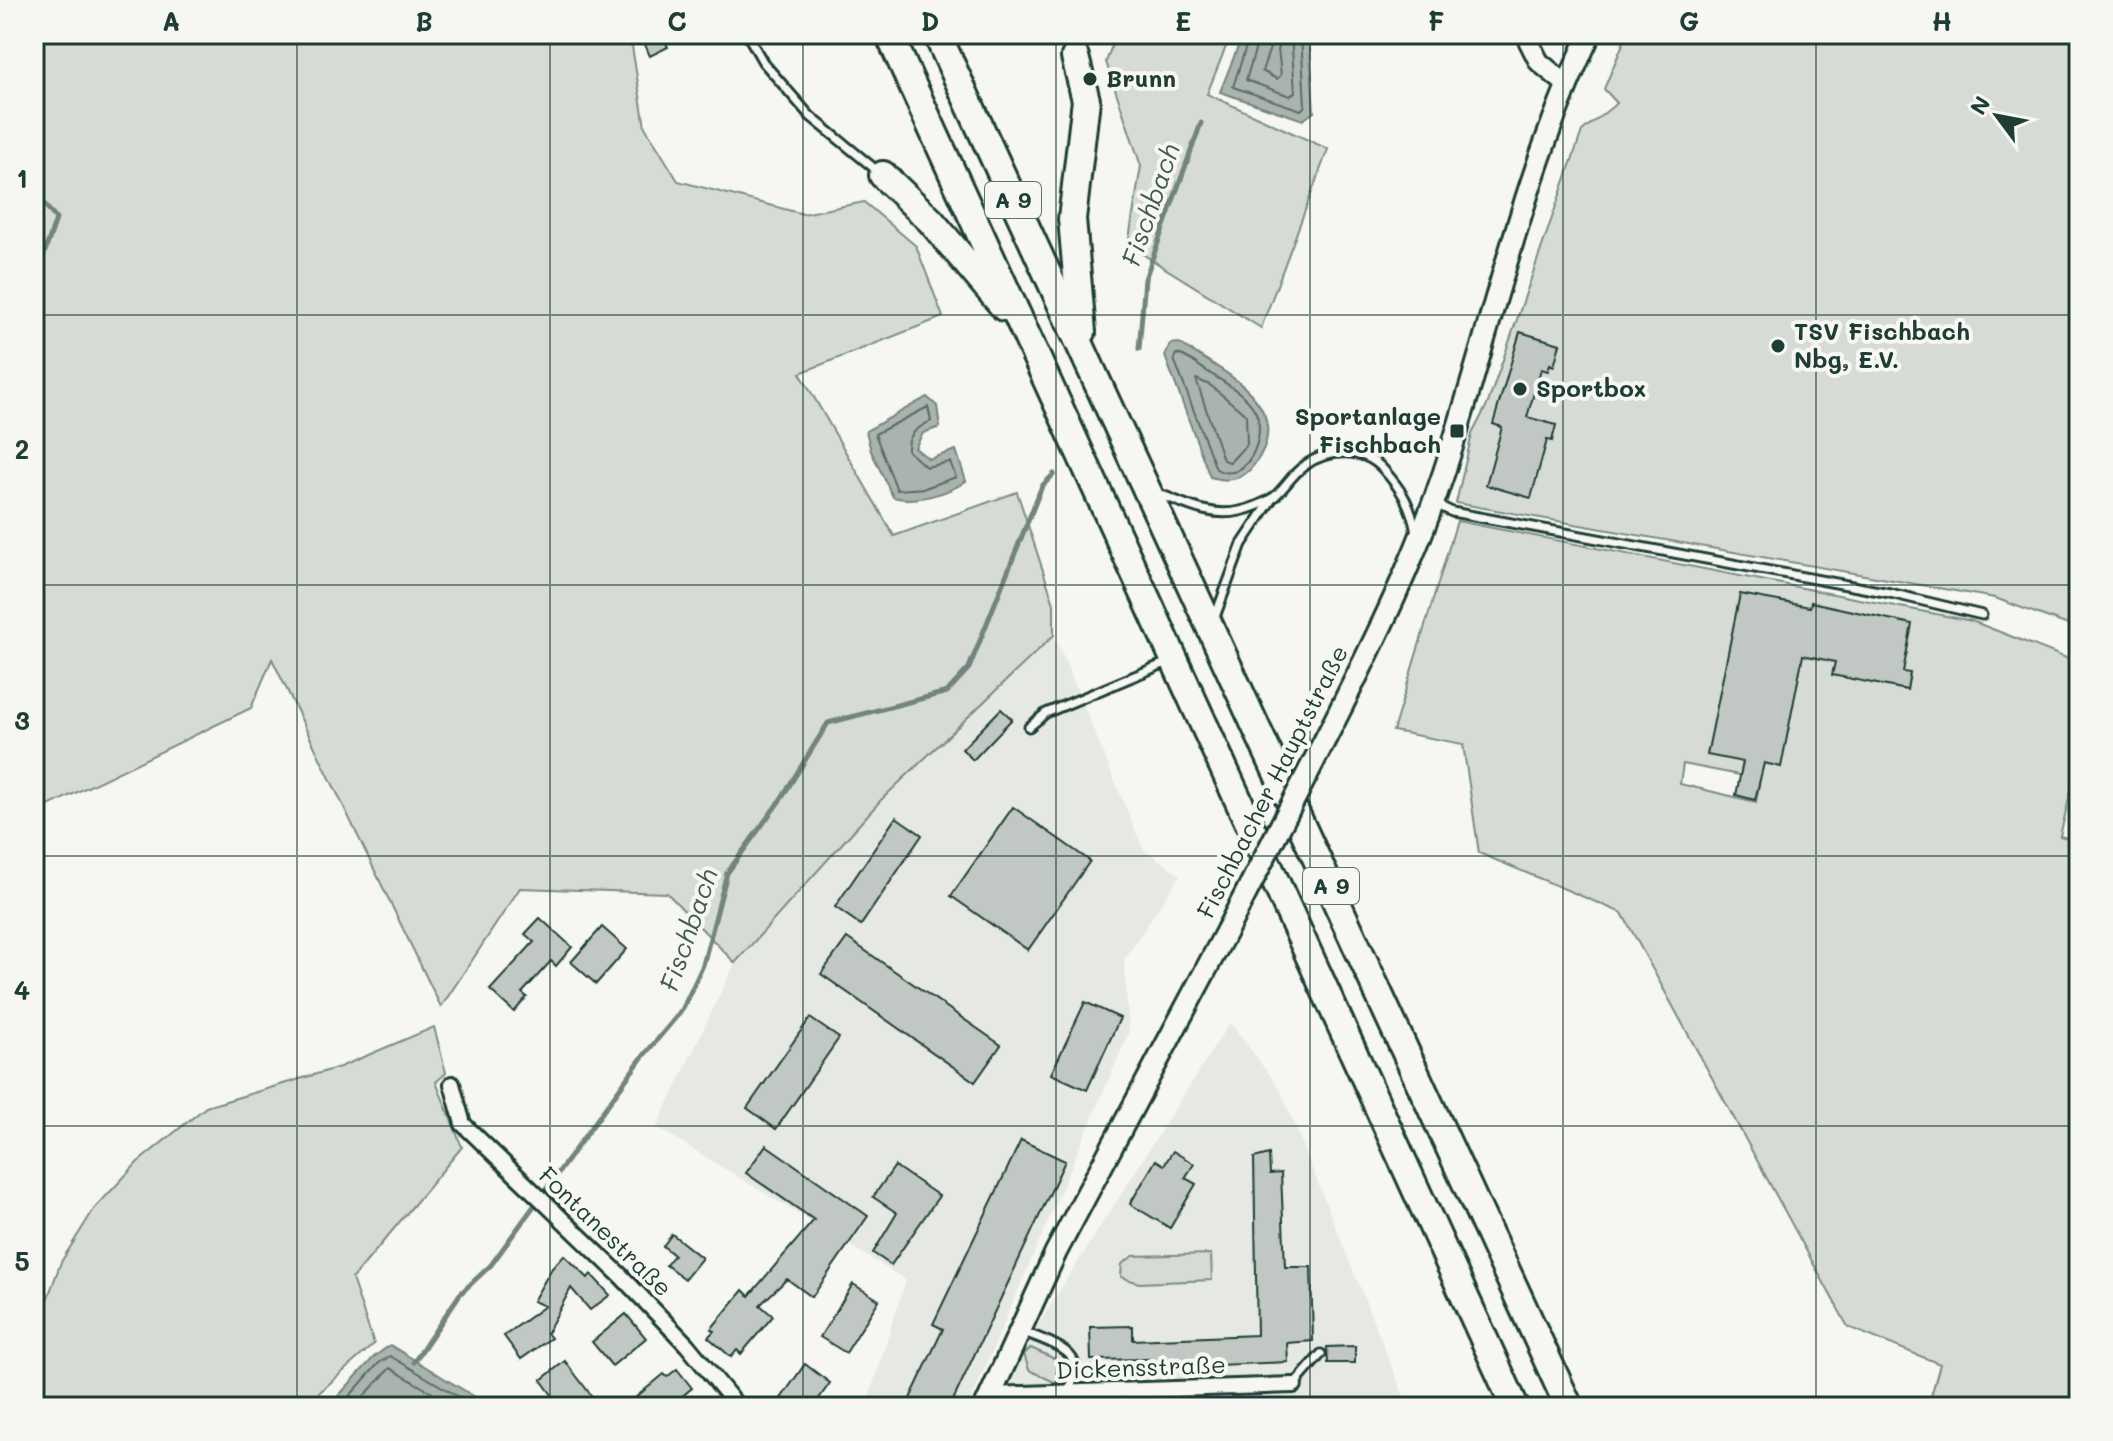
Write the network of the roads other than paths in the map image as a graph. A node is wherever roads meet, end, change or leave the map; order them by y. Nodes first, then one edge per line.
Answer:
1 (747, 34) edge
2 (889, 34) edge
3 (937, 34) edge
4 (1525, 34) edge
5 (1590, 34) edge
6 (1070, 45) edge
7 (1566, 84) junction
8 (883, 175) joint
9 (1026, 335) junction
10 (1088, 367) junction
11 (1148, 489) junction
12 (1273, 497) junction
13 (1433, 503) junction
14 (1418, 545) junction
15 (1982, 615) dead end
16 (1211, 627) junction
17 (1173, 659) junction
18 (1029, 727) dead end
19 (452, 1084) dead end
20 (1020, 1330) junction
21 (1321, 1354) dead end
22 (1294, 1385) joint
23 (1067, 1392) junction
24 (988, 1401) edge
25 (738, 1407) edge
26 (1515, 1407) edge
27 (1569, 1407) edge

1 - 8 lane
2 - 9 highway, A 9
3 - 10 highway, A 9
4 - 7 street
5 - 7 main road, Fischbacher Hauptstraße
6 - 10 highway
7 - 13 main road, Fischbacher Hauptstraße
8 - 9 highway
9 - 17 highway, A 9
10 - 11 highway, A 9
11 - 12 lane
11 - 16 highway, A 9
12 - 14 lane
12 - 16 lane
13 - 14 main road, Fischbacher Hauptstraße
13 - 15 lane
14 - 20 main road, Fischbacher Hauptstraße, bridge
16 - 27 highway, A 9
17 - 18 lane
17 - 26 highway, A 9
19 - 25 street, Fontanestraße
20 - 23 lane
20 - 24 main road, Fischbacher Hauptstraße
21 - 22 lane
22 - 23 street, Dickensstraße
23 - 24 street, Dickensstraße

